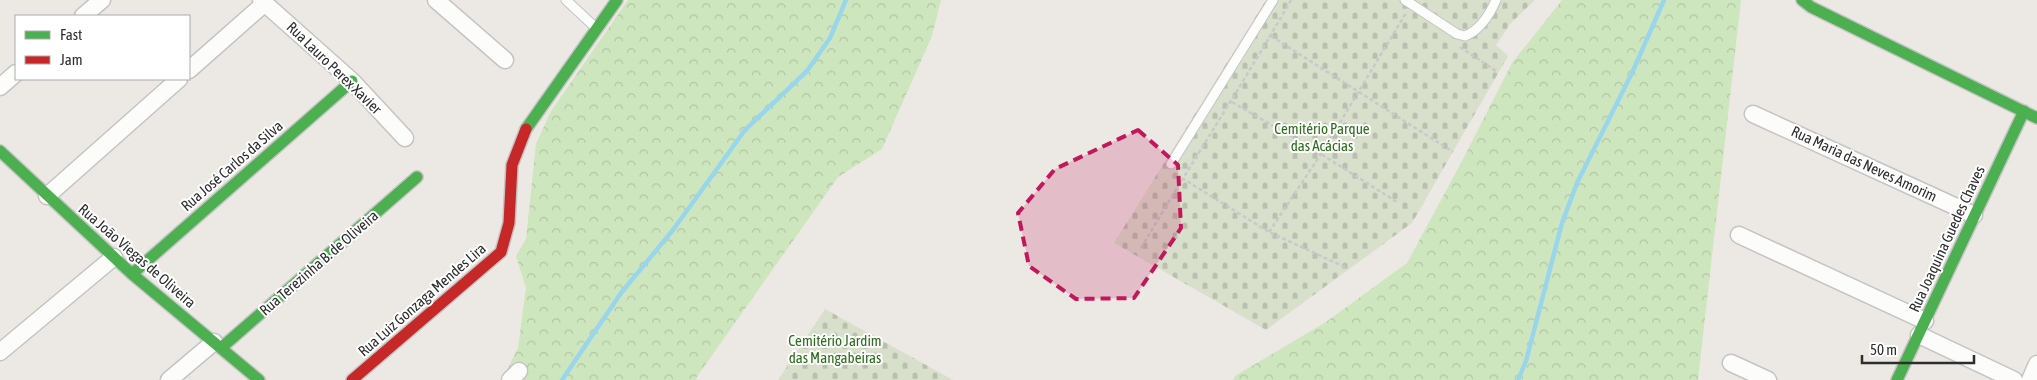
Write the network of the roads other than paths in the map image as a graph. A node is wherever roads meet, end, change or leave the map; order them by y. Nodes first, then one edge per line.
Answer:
1 (102, 0) edge
2 (436, 0) edge
3 (566, 0) edge
4 (617, 0) edge
5 (1273, 0) edge
6 (1405, 0) edge
7 (1496, 0) edge
8 (1802, 0) edge
9 (263, 1) edge
10 (84, 15) edge
11 (596, 28) junction
12 (505, 60) dead end
13 (190, 69) edge
14 (15, 74) edge
15 (178, 80) edge
16 (352, 81) junction
17 (0, 87) edge
18 (2024, 111) junction
19 (1753, 114) dead end
20 (2037, 118) edge
21 (406, 138) dead end
22 (3, 160) edge
23 (1172, 164) dead end
24 (416, 177) dead end
25 (47, 196) junction
26 (1974, 214) junction
27 (1739, 235) dead end
28 (114, 257) junction
29 (132, 274) junction
30 (1922, 328) junction
31 (218, 345) junction
32 (0, 352) edge
33 (1731, 363) dead end
34 (2037, 364) edge
35 (169, 380) edge
36 (259, 380) edge
37 (352, 380) edge
38 (1768, 380) edge
39 (1897, 380) edge
40 (2014, 380) edge
41 (2030, 380) edge

1 - 10 street
2 - 12 street
3 - 11 lane
4 - 11 street, Rua Luiz Gonzaga Mendes Lira
5 - 23 lane
6 - 7 lane
8 - 18 street
9 - 13 street
9 - 16 street, Rua Lauro Perex Xavier
11 - 37 street, Rua Luiz Gonzaga Mendes Lira
14 - 17 street
15 - 25 street
16 - 21 street, Rua Lauro Perex Xavier
16 - 29 street, Rua José Carlos da Silva
18 - 20 street
18 - 26 street, Rua Joaquina Guedes Chaves
19 - 26 street, Rua Maria das Neves Amorim
22 - 25 street, Rua João Viegas de Oliveira
24 - 31 street, Rua Terezinha B. de Oliveira
25 - 28 street, Rua João Viegas de Oliveira
26 - 30 street, Rua Joaquina Guedes Chaves
27 - 30 street
28 - 29 street, Rua João Viegas de Oliveira
28 - 32 street
29 - 31 street, Rua João Viegas de Oliveira
30 - 39 street, Rua Joaquina Guedes Chaves
30 - 40 street
31 - 35 street, Rua Terezinha B. de Oliveira
31 - 36 street, Rua João Viegas de Oliveira
33 - 38 street
34 - 41 street

